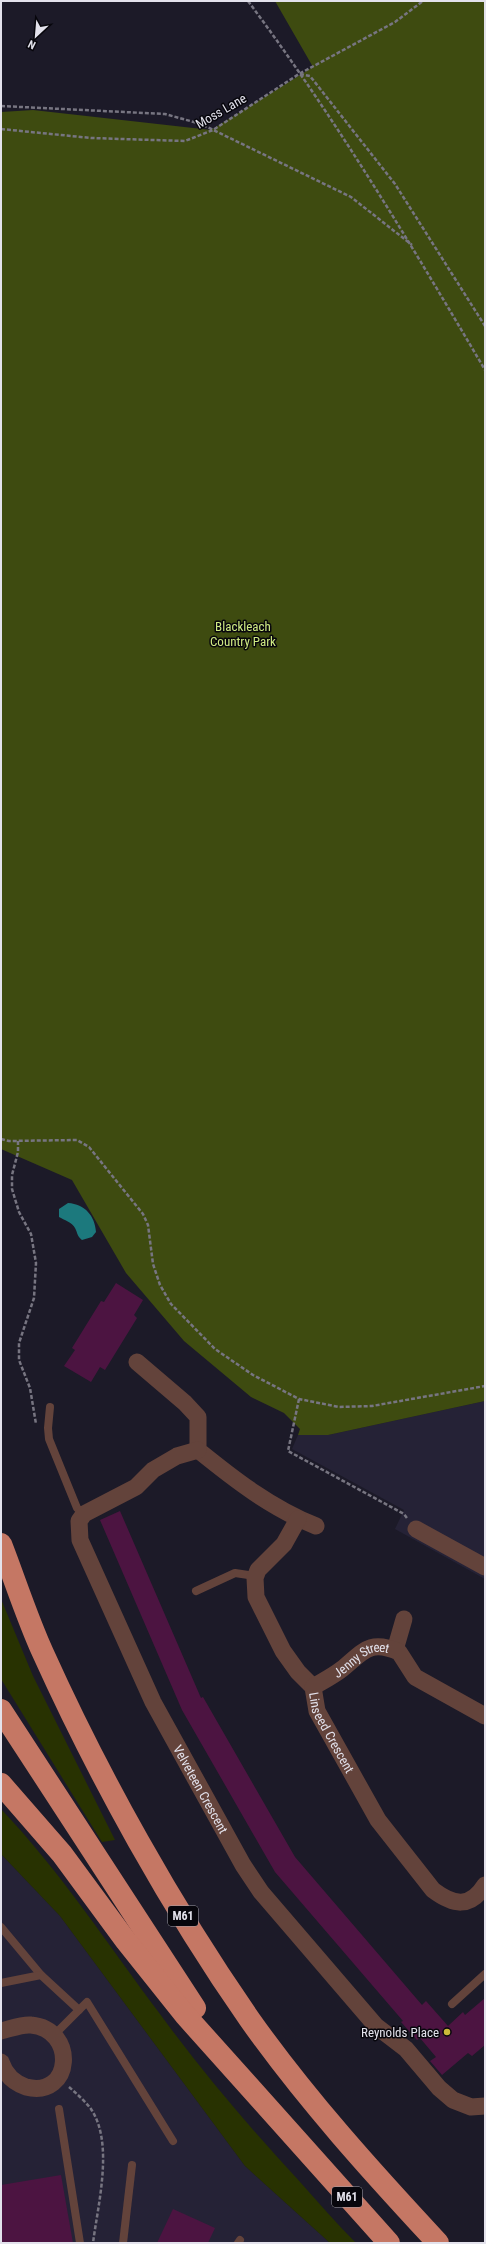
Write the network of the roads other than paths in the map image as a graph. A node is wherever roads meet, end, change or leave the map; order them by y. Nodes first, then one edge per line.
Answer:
1 (137, 1362) dead end
2 (50, 1406) dead end
3 (198, 1450) junction
4 (84, 1514) junction
5 (298, 1519) junction
6 (316, 1526) dead end
7 (416, 1529) road end
8 (1, 1544) edge
9 (485, 1567) edge
10 (255, 1576) junction
11 (196, 1590) dead end
12 (404, 1619) dead end
13 (395, 1650) junction
14 (313, 1687) junction
15 (1, 1710) edge
16 (485, 1716) edge
17 (1, 1784) edge
18 (485, 1885) edge
19 (1, 1927) edge
20 (485, 1974) edge
21 (41, 1975) junction
22 (1, 1983) edge
23 (452, 2004) dead end
24 (79, 2010) junction
25 (1, 2031) edge
26 (53, 2036) junction
27 (1, 2062) edge
28 (485, 2106) edge
29 (59, 2109) dead end
30 (173, 2141) dead end
31 (304, 2150) junction
32 (132, 2165) dead end
33 (80, 2243) edge
34 (122, 2243) edge
35 (389, 2243) edge
36 (438, 2243) edge

1 - 3 street
2 - 4 lane
3 - 4 street
3 - 5 street
4 - 28 street, Velveteen Crescent
5 - 6 street
5 - 10 street
7 - 9 street
8 - 36 highway, M61
10 - 11 lane
10 - 14 street, Linseed Crescent
12 - 13 street
13 - 14 street, Jenny Street
13 - 16 street, Jenny Street
14 - 18 street, Linseed Crescent
15 - 31 highway, M61
17 - 31 highway, M61
19 - 21 lane
20 - 23 lane
21 - 22 lane
21 - 24 lane
24 - 26 lane
24 - 30 lane
25 - 26 street
26 - 27 street
29 - 33 lane
31 - 35 highway, M61
32 - 34 lane

